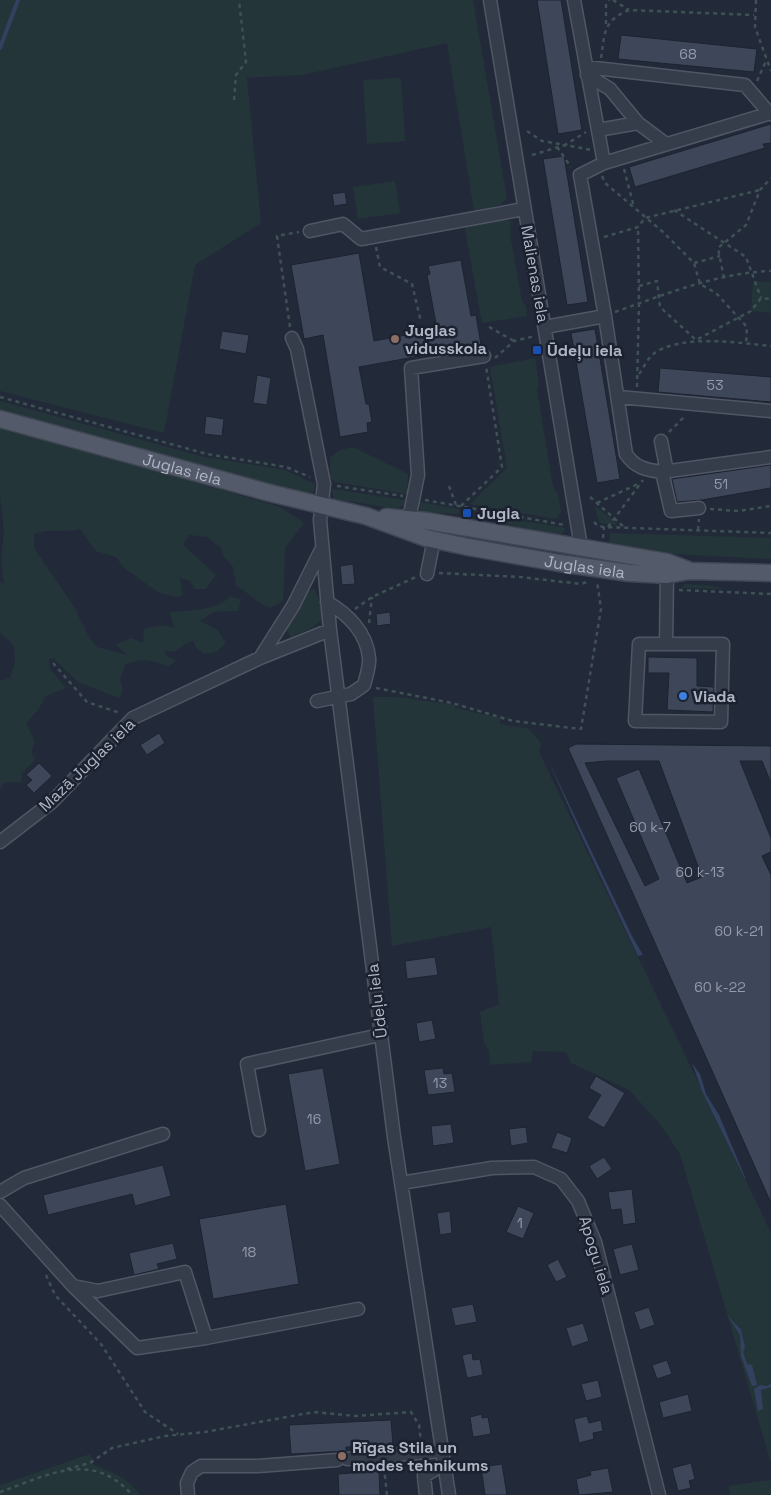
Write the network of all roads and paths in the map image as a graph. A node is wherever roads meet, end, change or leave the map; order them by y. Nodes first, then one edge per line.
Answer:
1 (239, 0) edge
2 (490, 0) edge
3 (574, 0) edge
4 (609, 0) edge
5 (613, 0) edge
6 (756, 0) edge
7 (629, 10) junction
8 (754, 15) junction
9 (606, 25) junction
10 (767, 59) junction
11 (600, 69) junction
12 (587, 71) junction
13 (771, 71) edge
14 (752, 93) junction
15 (234, 100) dead end
16 (771, 114) edge
17 (638, 123) junction
18 (597, 126) junction
19 (527, 131) dead end
20 (553, 143) junction
21 (666, 144) junction
22 (565, 145) junction
23 (558, 148) junction
24 (532, 156) dead end
25 (622, 158) junction
26 (602, 160) junction
27 (580, 175) junction
28 (771, 178) edge
29 (760, 190) junction
30 (524, 209) junction
31 (634, 209) junction
32 (674, 210) junction
33 (645, 218) junction
34 (638, 227) junction
35 (310, 231) joint
36 (374, 236) junction
37 (725, 242) junction
38 (591, 243) junction
39 (720, 256) junction
40 (694, 263) junction
41 (771, 271) edge
42 (750, 272) junction
43 (724, 278) junction
44 (700, 284) junction
45 (639, 286) junction
46 (659, 297) junction
47 (761, 298) junction
48 (771, 299) edge
49 (639, 304) junction
50 (604, 316) junction
51 (739, 318) junction
52 (421, 322) dead end
53 (488, 327) dead end
54 (546, 331) junction
55 (292, 338) joint
56 (696, 340) junction
57 (514, 341) junction
58 (746, 344) junction
59 (771, 346) edge
60 (485, 359) junction
61 (638, 376) junction
62 (0, 397) edge
63 (619, 397) junction
64 (636, 399) junction
65 (696, 404) junction
66 (771, 411) edge
67 (0, 419) edge
68 (661, 441) joint
69 (771, 457) edge
70 (649, 470) junction
71 (665, 472) junction
72 (641, 483) junction
73 (324, 484) junction
74 (449, 486) dead end
75 (590, 497) dead end
76 (413, 498) junction
77 (597, 503) junction
78 (456, 505) junction
79 (322, 506) junction
80 (461, 506) junction
81 (771, 506) edge
82 (699, 508) joint
83 (366, 516) junction
84 (615, 518) junction
85 (409, 519) junction
86 (594, 522) dead end
87 (566, 525) dead end
88 (606, 527) junction
89 (626, 528) junction
90 (771, 533) edge
91 (434, 539) junction
92 (602, 542) dead end
93 (581, 547) junction
94 (321, 550) junction
95 (578, 566) junction
96 (689, 570) junction
97 (771, 573) edge
98 (427, 574) dead end
99 (520, 577) dead end
100 (597, 580) junction
101 (605, 580) dead end
102 (667, 582) junction
103 (771, 594) edge
104 (372, 597) dead end
105 (327, 602) junction
106 (330, 630) junction
107 (368, 630) dead end
108 (666, 644) junction
109 (260, 658) junction
110 (53, 662) dead end
111 (364, 685) junction
112 (340, 698) junction
113 (317, 701) dead end
114 (133, 718) junction
115 (0, 842) edge
116 (380, 1035) junction
117 (259, 1130) dead end
118 (163, 1134) dead end
119 (401, 1183) junction
120 (0, 1192) edge
121 (0, 1205) edge
122 (44, 1254) junction
123 (73, 1286) junction
124 (358, 1308) dead end
125 (206, 1338) junction
126 (179, 1435) junction
127 (423, 1453) junction
128 (383, 1456) junction
129 (443, 1458) junction
130 (67, 1469) junction
131 (0, 1492) edge
132 (133, 1495) edge
133 (188, 1495) edge
134 (387, 1495) edge
135 (426, 1495) edge
136 (449, 1495) edge
137 (659, 1495) edge

1 - 15 path
2 - 30 street, Malienas iela
3 - 12 street
4 - 9 path
5 - 7 path
6 - 8 path
7 - 8 path
7 - 9 path
8 - 10 path
9 - 11 path
10 - 13 path
10 - 14 path
11 - 12 street
11 - 14 street
12 - 17 street
12 - 18 street
14 - 16 street
16 - 21 street
17 - 18 street
17 - 21 street
18 - 22 path
18 - 26 street
19 - 20 path
20 - 22 path
20 - 23 path
21 - 25 street
22 - 23 path
22 - 26 path
23 - 24 path
23 - 27 path
25 - 26 street
25 - 31 path
26 - 27 street
26 - 31 path
27 - 38 street
28 - 29 path
29 - 32 path
29 - 37 path
30 - 36 street
30 - 54 street, Malienas iela
31 - 33 path
32 - 33 path
32 - 37 path
33 - 34 path
33 - 40 path
34 - 38 path
34 - 45 path
35 - 36 street
35 - 55 path
36 - 52 path
37 - 39 path
37 - 42 path
38 - 50 street
39 - 40 path
39 - 43 path
40 - 44 path
41 - 42 path
42 - 43 path
42 - 47 path
43 - 44 path
44 - 46 path
44 - 51 path
45 - 46 path
45 - 49 path
46 - 49 path
46 - 56 path
47 - 48 path
47 - 51 path
49 - 50 path
49 - 61 path
50 - 54 street
50 - 63 street
51 - 56 path
51 - 58 path
53 - 57 path
54 - 57 path
54 - 93 street, Malienas iela
55 - 73 street, Ūdeļu iela
56 - 58 path
56 - 61 path
57 - 60 path
58 - 59 path
60 - 76 street
60 - 80 path
61 - 64 path
62 - 73 path
63 - 64 street
63 - 70 street
64 - 65 street
65 - 66 street
65 - 68 path
67 - 79 main road, Juglas iela
68 - 71 street
69 - 71 street
70 - 71 street
70 - 72 path
71 - 82 street
72 - 77 path
72 - 84 path
73 - 76 path
73 - 79 street, Ūdeļu iela
74 - 78 path
75 - 77 path
76 - 78 path
76 - 85 street
77 - 84 path
78 - 80 path
79 - 83 main road, Juglas iela
79 - 94 street, Ūdeļu iela
80 - 87 path
81 - 82 path
83 - 85 main road, Juglas iela
83 - 91 main road, Juglas iela
84 - 88 path
84 - 89 path
85 - 93 main road, Juglas iela
86 - 88 path
88 - 89 path
88 - 92 path
89 - 90 path
91 - 95 main road, Juglas iela
91 - 98 street
93 - 95 main road
93 - 96 main road, Juglas iela
94 - 105 street, Ūdeļu iela
94 - 109 street
95 - 102 main road, Juglas iela
96 - 97 main road, Juglas iela
96 - 102 main road, Juglas iela
99 - 100 path
100 - 101 path
100 - 111 path
102 - 103 path
102 - 108 street
104 - 107 path
105 - 106 street, Ūdeļu iela
105 - 111 street
106 - 109 street, Mazā Juglas iela
106 - 112 street, Ūdeļu iela
108 - 108 street
109 - 114 street, Mazā Juglas iela
110 - 114 path
111 - 112 street
112 - 113 street
112 - 116 street, Ūdeļu iela
114 - 115 street, Mazā Juglas iela
116 - 117 street
116 - 119 street, Ūdeļu iela
118 - 120 street
119 - 129 street, Ūdeļu iela
119 - 137 street, Apogu iela
121 - 122 street
122 - 123 street
122 - 126 path
123 - 125 street
123 - 125 street
124 - 125 street
126 - 127 path
126 - 130 path
127 - 128 street
127 - 129 street
128 - 133 street
128 - 134 path
129 - 135 street
129 - 136 street, Ūdeļu iela
130 - 131 path
130 - 132 path

